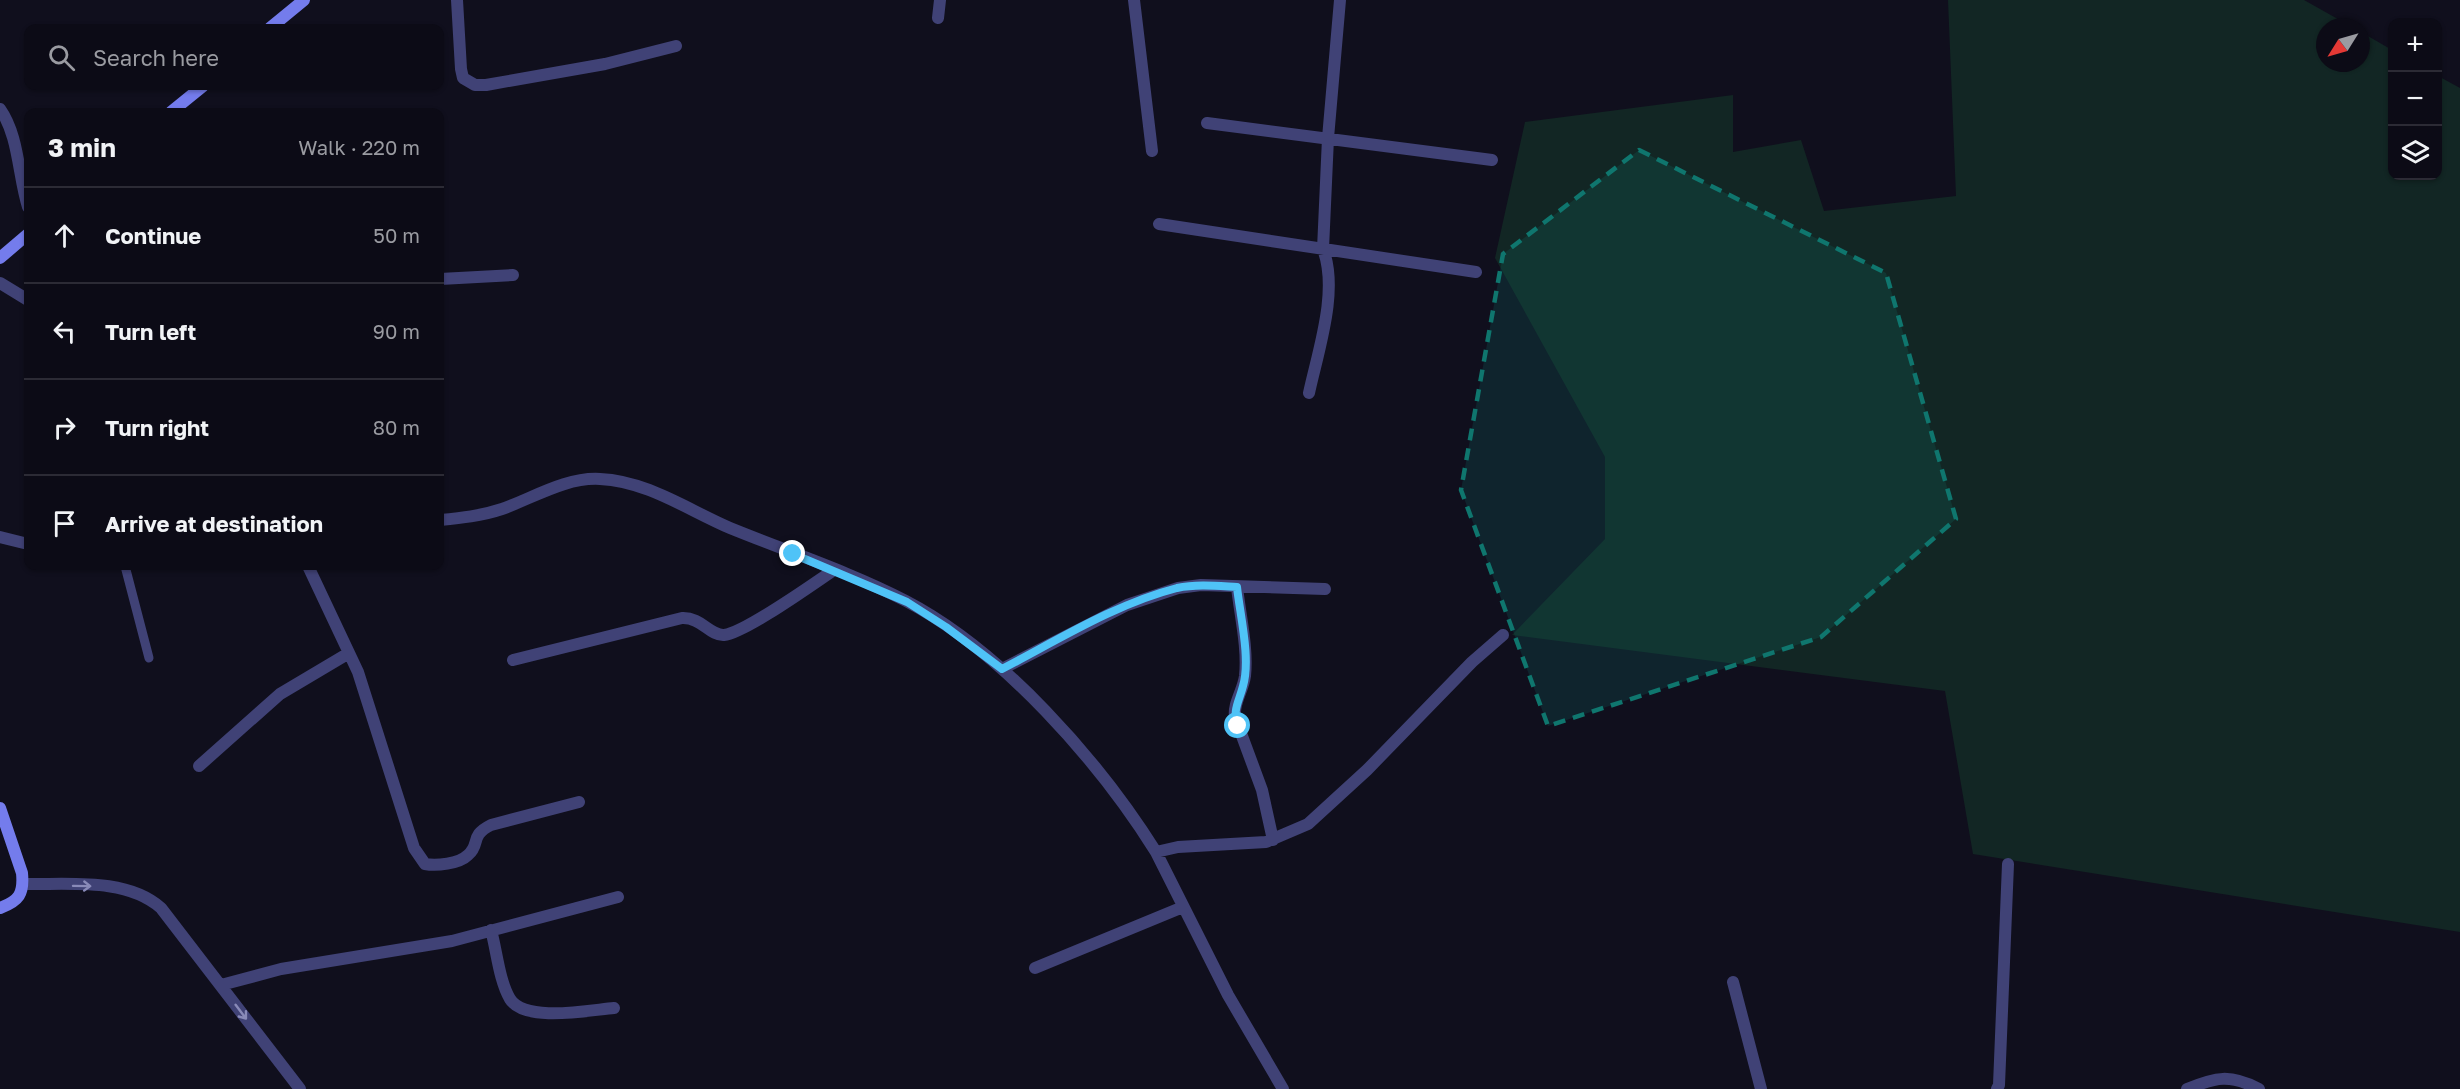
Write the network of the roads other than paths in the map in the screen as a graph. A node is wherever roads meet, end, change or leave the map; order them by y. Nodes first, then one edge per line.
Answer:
1 (304, 0) edge
2 (457, 0) edge
3 (940, 0) edge
4 (1134, 0) edge
5 (1340, 0) edge
6 (938, 18) dead end
7 (275, 24) edge
8 (676, 46) dead end
9 (198, 90) edge
10 (176, 108) edge
11 (0, 109) edge
12 (1207, 123) dead end
13 (1328, 138) junction
14 (1152, 151) dead end
15 (1492, 160) dead end
16 (24, 194) edge
17 (1159, 224) dead end
18 (24, 237) edge
19 (1323, 249) junction
20 (0, 258) edge
21 (1476, 272) dead end
22 (513, 275) dead end
23 (444, 279) edge
24 (0, 283) edge
25 (24, 298) edge
26 (1309, 393) dead end
27 (444, 520) edge
28 (0, 537) edge
29 (24, 543) edge
30 (126, 570) edge
31 (310, 570) edge
32 (834, 570) junction
33 (1237, 587) junction
34 (1325, 589) dead end
35 (1503, 635) dead end
36 (349, 653) junction
37 (149, 658) dead end
38 (513, 660) dead end
39 (1002, 669) junction
40 (199, 766) dead end
41 (579, 802) dead end
42 (0, 808) edge
43 (1273, 840) junction
44 (1156, 852) junction
45 (2008, 864) dead end
46 (23, 884) junction
47 (618, 897) dead end
48 (1183, 907) junction
49 (0, 908) edge
50 (491, 930) junction
51 (1035, 968) dead end
52 (1733, 982) dead end
53 (221, 985) junction
54 (614, 1008) dead end
55 (300, 1089) edge
56 (1284, 1089) edge
57 (1761, 1089) edge
58 (1997, 1089) edge
59 (2187, 1089) edge
60 (2259, 1089) edge

1 - 7 street
2 - 8 street
3 - 6 street
4 - 14 street
5 - 13 street
9 - 10 street
11 - 16 street
12 - 13 street
13 - 15 street
13 - 19 street
17 - 19 street
18 - 20 street
19 - 21 street
19 - 26 street
22 - 23 street
24 - 25 street
27 - 32 street
28 - 29 street
30 - 37 lane
31 - 36 street
32 - 38 street
32 - 39 street
33 - 34 street
33 - 39 street
33 - 43 street
35 - 43 street
36 - 40 street
36 - 41 street
39 - 44 street
42 - 46 street
43 - 44 street
44 - 48 street
45 - 58 street
46 - 49 street
46 -> 53 street
47 - 50 street
48 - 51 street
48 - 56 street
50 - 53 street
50 - 54 street
52 - 57 street
53 -> 55 street
59 - 60 street

